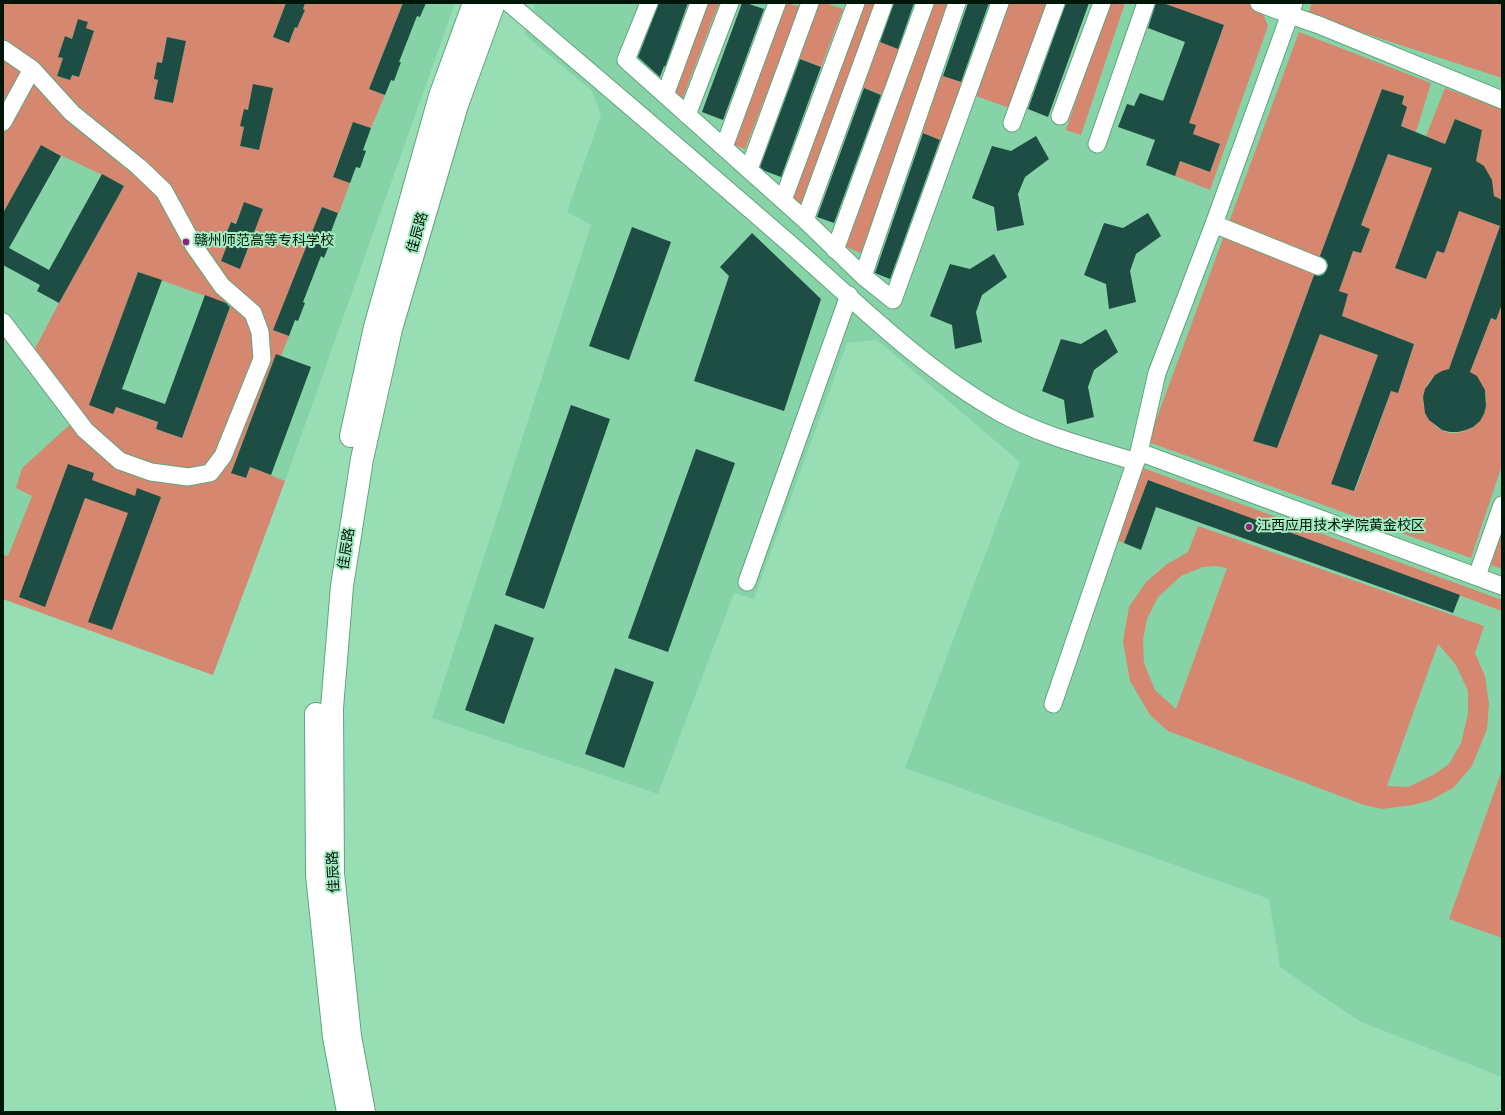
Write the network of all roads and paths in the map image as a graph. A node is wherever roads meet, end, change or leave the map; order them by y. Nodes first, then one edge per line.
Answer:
1 (474, 3) edge
2 (494, 3) edge
3 (509, 3) edge
4 (649, 3) edge
5 (699, 3) edge
6 (730, 3) edge
7 (777, 3) edge
8 (810, 3) edge
9 (856, 3) edge
10 (884, 3) edge
11 (925, 3) edge
12 (957, 3) edge
13 (1000, 3) edge
14 (1056, 3) edge
15 (1102, 3) edge
16 (1146, 3) edge
17 (1259, 3) edge
18 (1292, 9) edge
19 (3, 49) edge
20 (32, 69) junction
21 (665, 95) junction
22 (1502, 100) edge
23 (687, 115) junction
24 (1060, 116) dead end
25 (3, 122) edge
26 (1012, 123) dead end
27 (1096, 144) dead end
28 (724, 147) junction
29 (749, 169) junction
30 (783, 200) junction
31 (805, 220) junction
32 (1214, 224) junction
33 (835, 250) junction
34 (1318, 266) dead end
35 (863, 276) junction
36 (849, 295) junction
37 (3, 322) edge
38 (1137, 457) junction
39 (1502, 505) edge
40 (1477, 576) junction
41 (747, 582) dead end
42 (1502, 586) edge
43 (1053, 704) dead end
44 (348, 1112) edge
45 (364, 1112) edge

1 - 44 main road, 佳辰路
2 - 45 main road, 佳辰路
3 - 36 street
4 - 21 street
5 - 21 street
6 - 23 street
7 - 28 street
8 - 29 street
9 - 30 street
10 - 31 street
11 - 33 street
12 - 35 street
13 - 35 street
14 - 26 street
15 - 24 street
16 - 27 street
17 - 18 street
18 - 22 street
18 - 32 street
19 - 20 street
20 - 25 street
20 - 37 street
21 - 23 street
23 - 28 street
28 - 29 street
29 - 30 street
30 - 31 street
31 - 33 street
32 - 34 street
32 - 38 street
33 - 35 street
36 - 38 street
36 - 41 street
38 - 40 street
38 - 43 street
39 - 40 street
40 - 42 street

